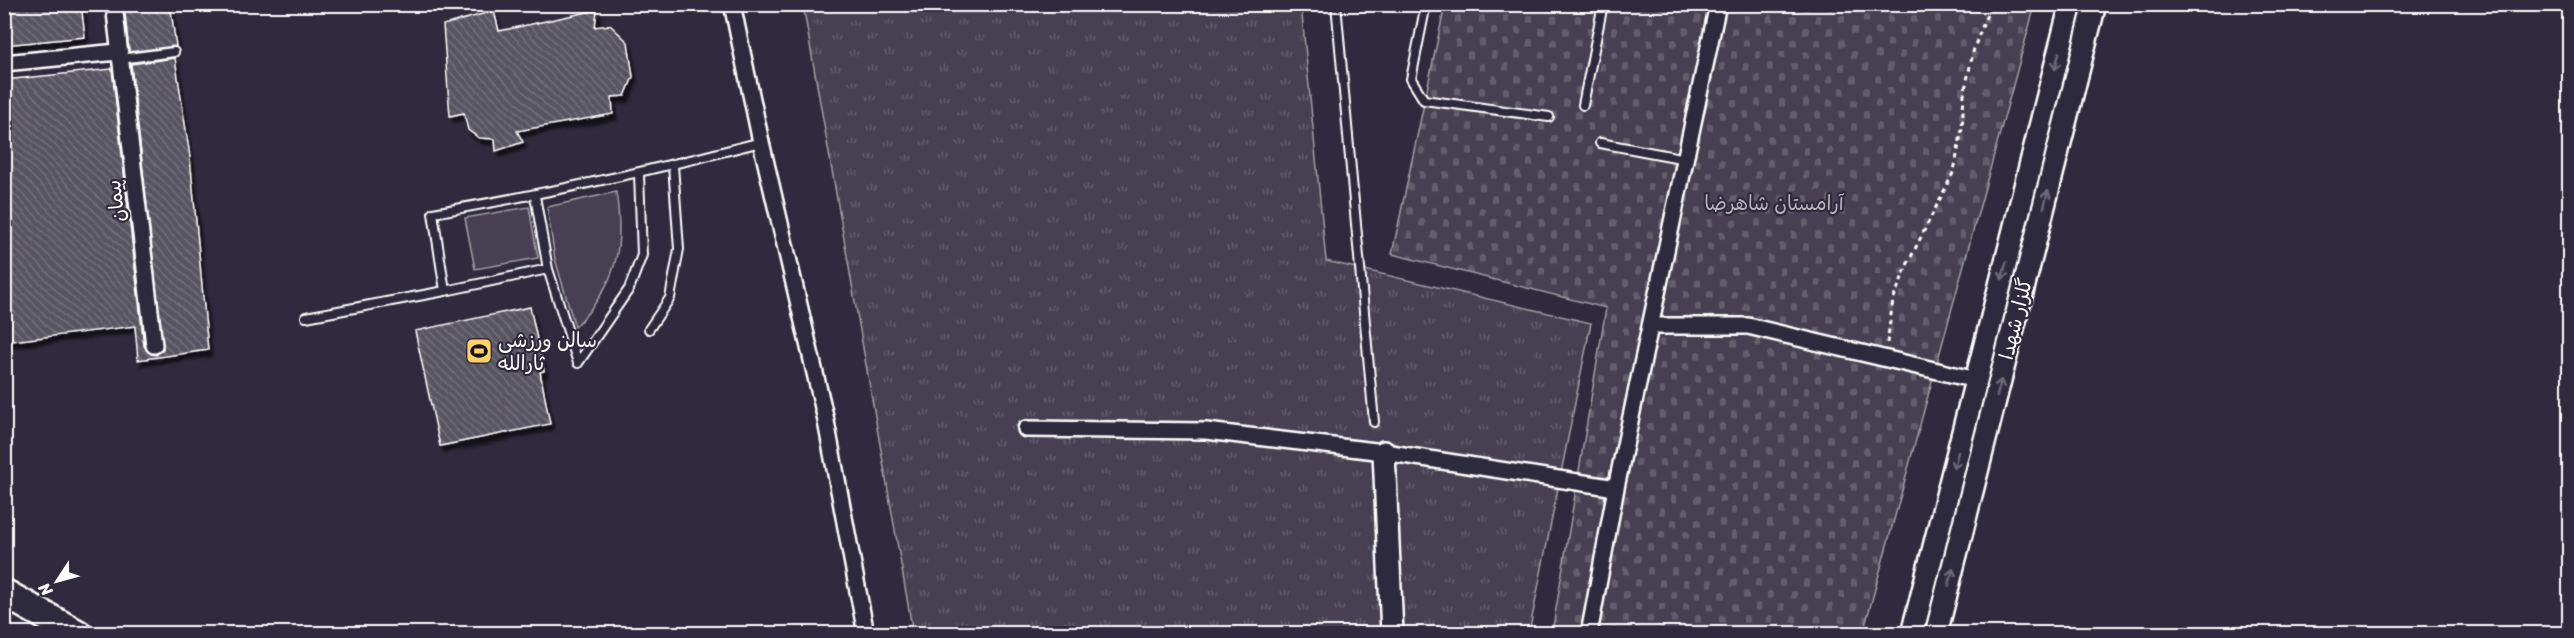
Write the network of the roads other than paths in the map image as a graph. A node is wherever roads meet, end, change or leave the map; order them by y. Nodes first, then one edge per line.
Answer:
1 (114, 4) edge
2 (732, 4) edge
3 (1336, 4) edge
4 (1426, 4) edge
5 (1603, 4) edge
6 (1718, 4) edge
7 (2071, 4) edge
8 (2095, 4) edge
9 (174, 52) dead end
10 (119, 56) junction
11 (4, 63) edge
12 (1583, 105) dead end
13 (1549, 117) dead end
14 (761, 142) junction
15 (1600, 143) dead end
16 (1686, 159) junction
17 (673, 165) junction
18 (639, 174) junction
19 (535, 196) junction
20 (548, 269) junction
21 (445, 291) junction
22 (306, 317) dead end
23 (1651, 326) junction
24 (649, 329) dead end
25 (153, 345) dead end
26 (1976, 380) junction
27 (1374, 422) dead end
28 (1026, 429) dead end
29 (1384, 452) junction
30 (1616, 488) junction
31 (4, 594) edge
32 (1921, 600) junction
33 (1943, 608) junction
34 (78, 633) edge
35 (866, 633) edge
36 (1392, 633) edge
37 (1589, 633) edge
38 (1912, 633) edge
39 (1936, 633) edge

1 - 10 street, پیمان
2 - 14 street
3 - 27 lane
4 - 13 lane
5 - 12 lane
6 - 16 street
7 -> 26 street, گلزار شهدا
33 -> 8 street, گلزار شهدا
9 - 10 lane
10 - 11 street
10 - 25 street, پیمان
14 - 17 lane
14 - 35 street
15 - 16 lane
16 - 23 street
17 - 18 lane
17 - 24 lane
18 - 19 lane
18 - 20 lane
19 - 20 lane
19 - 21 lane
20 - 21 lane
21 - 22 lane
23 - 26 street
23 - 30 street
26 -> 32 street, گلزار شهدا
28 - 29 street
29 - 30 street
29 - 36 street
30 - 37 street
31 - 34 highway
32 - 33 street
32 - 38 street, گلزار شهدا
33 - 39 street, گلزار شهدا

